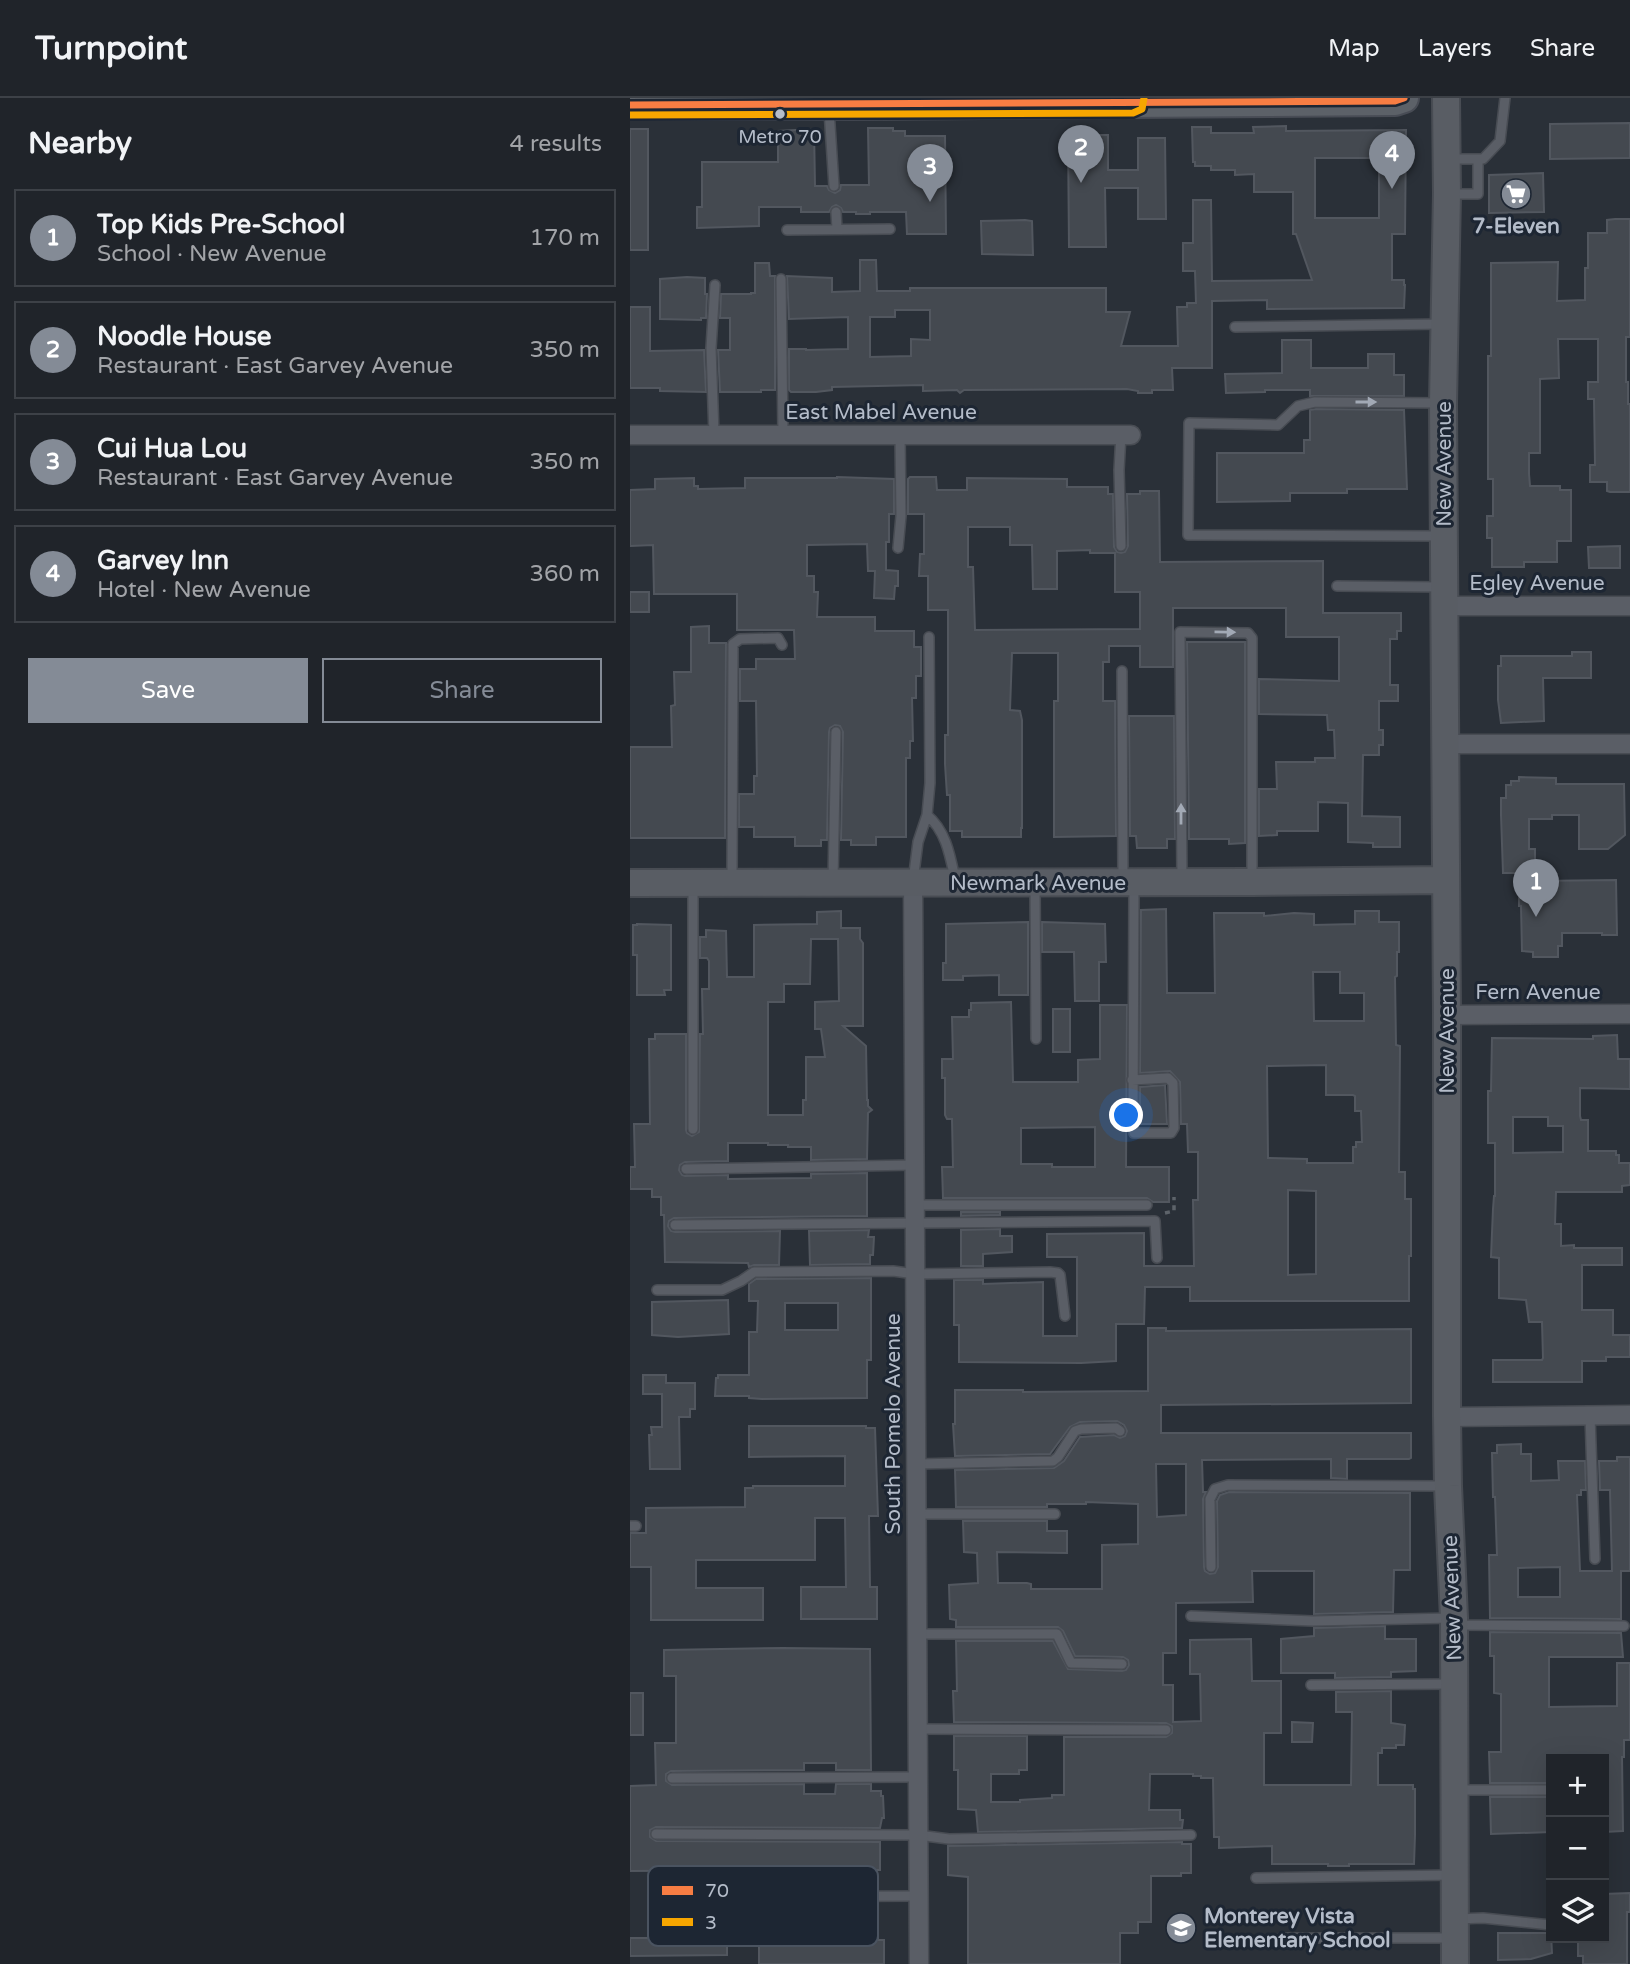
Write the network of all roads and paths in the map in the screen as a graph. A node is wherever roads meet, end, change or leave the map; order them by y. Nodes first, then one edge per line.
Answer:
1 (1404, 98) edge
2 (1446, 98) edge
3 (1505, 98) edge
4 (1133, 100) edge
5 (829, 101) edge
6 (630, 105) edge
7 (1447, 159) junction
8 (1478, 159) junction
9 (834, 186) dead end
10 (1447, 194) junction
11 (836, 212) dead end
12 (837, 229) junction
13 (890, 229) dead end
14 (787, 230) dead end
15 (781, 278) dead end
16 (715, 285) dead end
17 (1443, 324) junction
18 (1235, 327) dead end
19 (1443, 402) junction
20 (1126, 434) joint
21 (630, 435) edge
22 (714, 435) junction
23 (783, 435) junction
24 (900, 435) junction
25 (1444, 536) junction
26 (1121, 546) dead end
27 (898, 548) dead end
28 (1337, 586) dead end
29 (1444, 596) junction
30 (1630, 606) edge
31 (929, 637) dead end
32 (782, 645) dead end
33 (1122, 671) dead end
34 (836, 732) dead end
35 (1445, 744) junction
36 (1630, 744) edge
37 (927, 815) junction
38 (1446, 880) junction
39 (1182, 882) junction
40 (1252, 882) junction
41 (630, 883) edge
42 (693, 883) junction
43 (732, 883) junction
44 (833, 883) junction
45 (913, 883) junction
46 (956, 883) junction
47 (1035, 883) junction
48 (1128, 883) junction
49 (1630, 1014) edge
50 (1447, 1015) junction
51 (1036, 1039) dead end
52 (1132, 1080) junction
53 (692, 1129) dead end
54 (915, 1165) junction
55 (686, 1169) dead end
56 (1174, 1197) dead end
57 (1147, 1205) joint
58 (915, 1214) junction
59 (674, 1225) dead end
60 (1157, 1258) dead end
61 (915, 1274) junction
62 (657, 1290) dead end
63 (1065, 1316) dead end
64 (1630, 1415) edge
65 (1590, 1416) junction
66 (1447, 1417) junction
67 (1119, 1431) dead end
68 (916, 1464) junction
69 (1448, 1486) junction
70 (916, 1514) junction
71 (1055, 1514) dead end
72 (1595, 1559) dead end
73 (1211, 1567) dead end
74 (1191, 1616) dead end
75 (1454, 1621) junction
76 (1624, 1626) dead end
77 (917, 1634) junction
78 (1122, 1664) dead end
79 (1454, 1684) junction
80 (1311, 1685) dead end
81 (918, 1730) junction
82 (1166, 1730) dead end
83 (918, 1777) junction
84 (672, 1778) dead end
85 (1455, 1790) junction
86 (1546, 1790) edge
87 (656, 1834) dead end
88 (918, 1835) junction
89 (1191, 1835) dead end
90 (1455, 1875) junction
91 (1256, 1878) dead end
92 (878, 1896) edge
93 (918, 1896) junction
94 (1546, 1924) edge
95 (1281, 1938) dead end
96 (1455, 1940) edge
97 (919, 1964) edge

1 - 4 main road
2 - 7 street, New Avenue
3 - 8 lane
4 - 5 main road
5 - 6 main road
5 - 9 lane
7 - 8 lane
7 - 10 street, New Avenue
8 - 10 lane
10 - 17 street, New Avenue
11 - 12 lane
12 - 13 lane
12 - 14 lane
15 - 23 lane
16 - 22 lane
17 - 18 lane
17 - 19 street, New Avenue
19 - 25 street, New Avenue
25 -> 19 lane
20 - 24 street, East Mabel Avenue
20 - 26 lane
21 - 22 street, East Mabel Avenue
22 - 23 street, East Mabel Avenue
23 - 24 street, East Mabel Avenue
24 - 27 lane
25 - 29 street, New Avenue
28 - 29 lane
29 - 30 street, Egley Avenue
29 - 35 street, New Avenue
31 - 37 lane
32 - 43 lane
33 - 48 lane
34 - 44 lane
35 - 36 street
35 - 38 street, New Avenue
37 - 45 lane
37 - 46 lane
38 - 40 street, Newmark Avenue
38 - 50 street, New Avenue
39 - 40 street, Newmark Avenue
39 -> 40 lane
39 - 48 street, Newmark Avenue
41 - 42 street, Newmark Avenue
42 - 43 street, Newmark Avenue
42 - 53 lane
43 - 44 street, Newmark Avenue
44 - 45 street, Newmark Avenue
45 - 46 street, Newmark Avenue
45 - 54 street, South Pomelo Avenue
46 - 47 street, Newmark Avenue
47 - 48 street, Newmark Avenue
47 - 51 lane
48 - 52 lane
49 - 50 street, Fern Avenue
50 - 66 street, New Avenue
52 - 52 lane
54 - 55 lane
54 - 58 street, South Pomelo Avenue
56 - 57 path
57 - 58 lane
58 - 59 lane
58 - 60 lane
58 - 61 street, South Pomelo Avenue
61 - 62 lane
61 - 63 lane
61 - 68 street, South Pomelo Avenue
64 - 65 street
65 - 66 street
65 - 72 lane
66 - 69 street, New Avenue
67 - 68 lane
68 - 70 street, South Pomelo Avenue
69 - 73 lane
69 - 75 street, New Avenue
70 - 71 lane
70 - 77 street, South Pomelo Avenue
74 - 75 lane
75 - 76 lane
75 - 79 street, New Avenue
77 - 78 lane
77 - 81 street, South Pomelo Avenue
79 - 80 lane
79 - 85 street, New Avenue
81 - 82 lane
81 - 83 street, South Pomelo Avenue
83 - 84 lane
83 - 88 street, South Pomelo Avenue
85 - 86 lane
85 - 90 street, New Avenue
87 - 88 lane
88 - 89 lane
88 - 93 street, South Pomelo Avenue
90 - 91 lane
90 - 96 street, New Avenue
92 - 93 lane
93 - 97 street, South Pomelo Avenue
94 - 96 lane
95 - 96 lane

